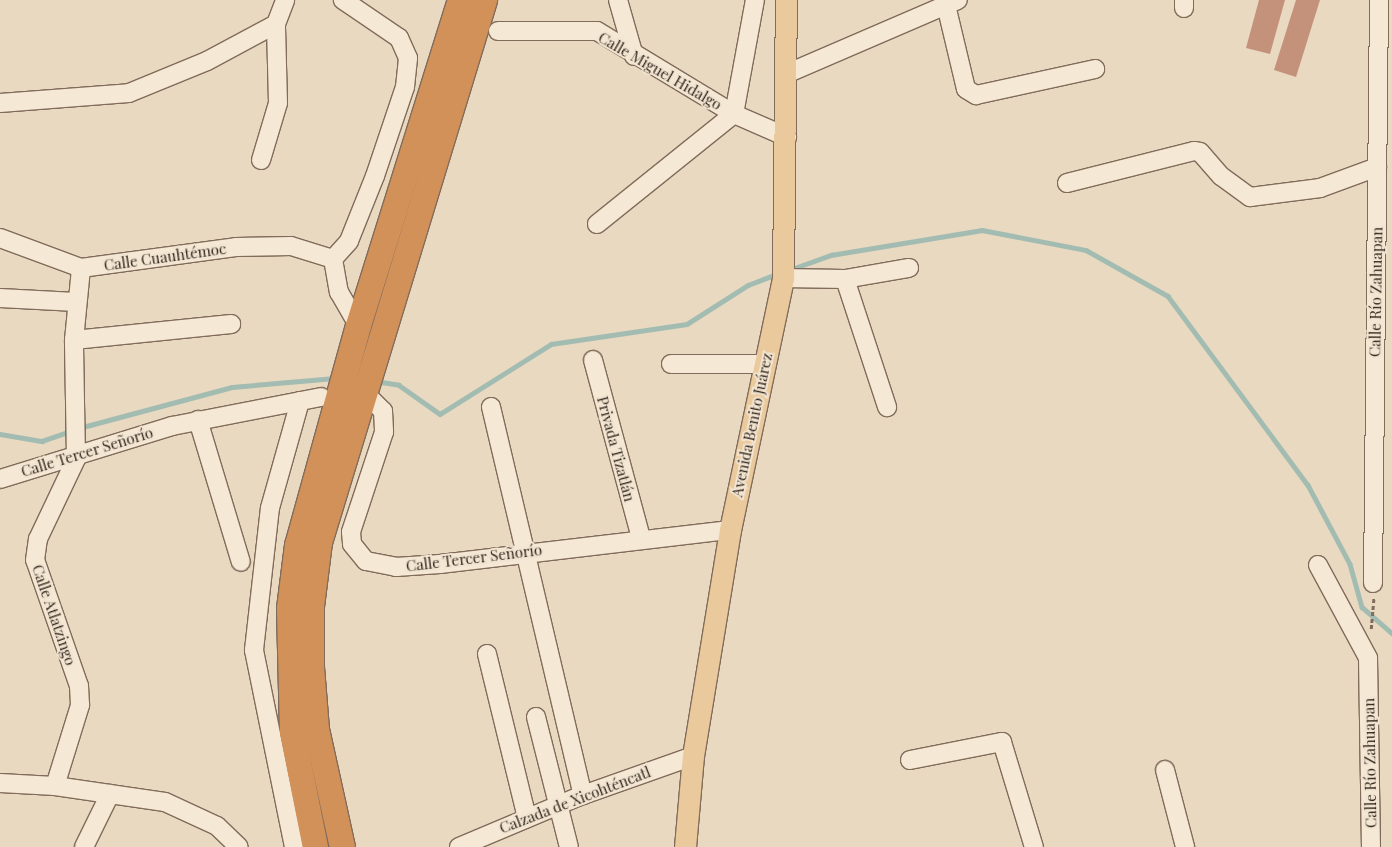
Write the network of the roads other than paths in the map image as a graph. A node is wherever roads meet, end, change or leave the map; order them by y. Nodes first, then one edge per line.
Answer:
1 (285, 0) edge
2 (343, 0) edge
3 (460, 0) edge
4 (484, 0) edge
5 (618, 0) edge
6 (755, 0) edge
7 (786, 0) edge
8 (1378, 0) edge
9 (952, 2) edge
10 (276, 24) junction
11 (498, 31) dead end
12 (634, 56) junction
13 (1095, 69) dead end
14 (786, 74) junction
15 (0, 103) edge
16 (734, 114) junction
17 (787, 137) junction
18 (261, 160) dead end
19 (1377, 167) junction
20 (1067, 183) dead end
21 (597, 224) dead end
22 (0, 238) edge
23 (334, 259) junction
24 (81, 268) junction
25 (909, 268) dead end
26 (783, 278) junction
27 (845, 279) junction
28 (0, 298) edge
29 (76, 302) junction
30 (231, 324) dead end
31 (358, 325) junction
32 (74, 340) junction
33 (592, 360) dead end
34 (671, 364) dead end
35 (764, 364) junction
36 (321, 397) dead end
37 (371, 399) dead end
38 (300, 402) junction
39 (490, 407) dead end
40 (887, 407) dead end
41 (198, 420) junction
42 (76, 459) junction
43 (0, 479) edge
44 (730, 530) junction
45 (640, 538) junction
46 (523, 552) junction
47 (241, 562) dead end
48 (1318, 565) dead end
49 (1373, 583) dead end
50 (486, 654) dead end
51 (536, 717) dead end
52 (693, 756) junction
53 (910, 760) dead end
54 (1165, 770) dead end
55 (0, 783) edge
56 (55, 786) junction
57 (110, 794) junction
58 (582, 795) junction
59 (556, 806) junction
60 (527, 818) junction
61 (84, 847) edge
62 (239, 847) edge
63 (294, 847) edge
64 (315, 847) edge
65 (342, 847) edge
66 (459, 847) edge
67 (569, 847) edge
68 (685, 847) edge
69 (1034, 847) edge
70 (1185, 847) edge
71 (1371, 847) edge

1 - 10 street
2 - 23 street
3 - 31 highway
4 - 65 highway
5 - 12 street
6 - 16 street
7 - 14 main road, Avenida Benito Juárez
8 - 19 street, Calle Río Zahuapan
9 - 13 street
9 - 14 street
10 - 15 street
10 - 18 street
11 - 12 street, Calle Miguel Hidalgo
12 - 16 street, Calle Miguel Hidalgo
14 - 17 main road, Avenida Benito Juárez
16 - 17 street, Calle Miguel Hidalgo
16 - 21 street
17 - 26 main road, Avenida Benito Juárez
19 - 20 street
19 - 49 street, Calle Río Zahuapan
22 - 24 street, Calle Cuauhtémoc
23 - 24 street, Calle Cuauhtémoc
23 - 31 street
24 - 29 street, Calle Atlatzingo
25 - 27 street
26 - 27 street
26 - 35 main road, Avenida Benito Juárez
27 - 40 street
28 - 29 street
29 - 32 street, Calle Atlatzingo
30 - 32 street
31 - 64 highway
32 - 42 street, Calle Atlatzingo
33 - 45 street, Privada Tizatlán
34 - 35 street
35 - 44 main road, Avenida Benito Juárez
36 - 38 street, Calle Tercer Señorío
37 - 46 street, Calle Tercer Señorío
38 - 41 street, Calle Tercer Señorío
38 - 63 street
39 - 46 street
41 - 42 street, Calle Tercer Señorío
41 - 47 street
42 - 43 street, Calle Tercer Señorío
42 - 56 street, Calle Atlatzingo
44 - 45 street, Calle Tercer Señorío
44 - 52 main road, Avenida Benito Juárez
45 - 46 street, Calle Tercer Señorío
46 - 58 street
48 - 71 street, Calle Río Zahuapan
50 - 60 street
51 - 59 street
52 - 58 street, Calzada de Xicohténcatl
52 - 68 main road, Avenida Benito Juárez
53 - 69 street
54 - 70 street
55 - 56 street
56 - 57 street
57 - 61 street
57 - 62 street
58 - 59 street, Calzada de Xicohténcatl
59 - 60 street, Calzada de Xicohténcatl
59 - 67 street
60 - 66 street, Calzada de Xicohténcatl

